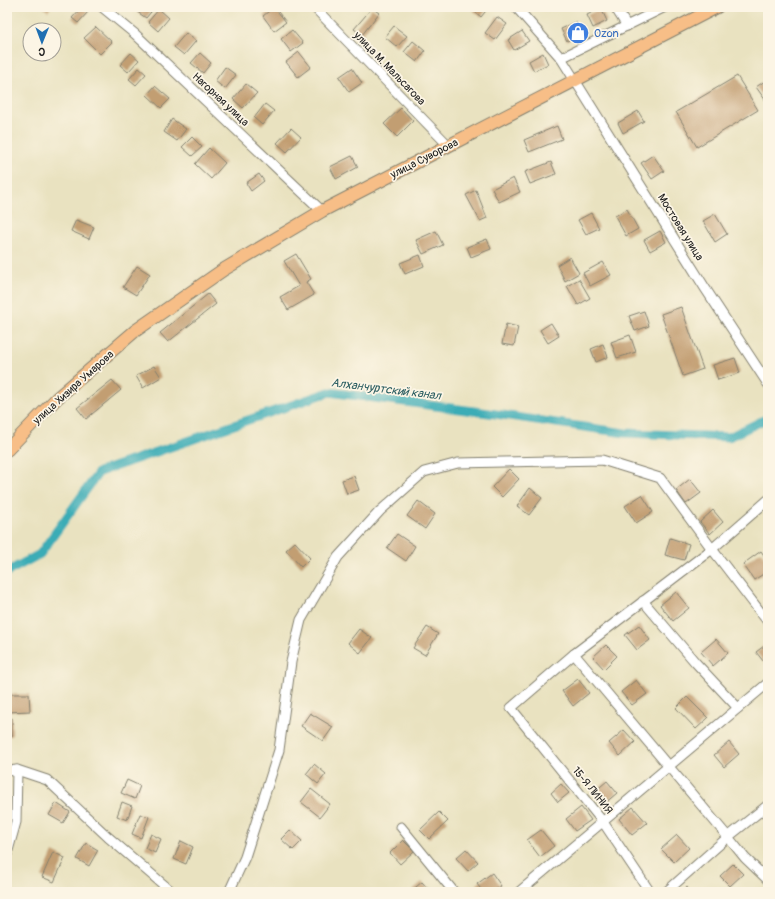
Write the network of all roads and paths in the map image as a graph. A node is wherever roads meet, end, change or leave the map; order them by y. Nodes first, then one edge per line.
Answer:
1 (102, 7) edge
2 (314, 7) edge
3 (516, 7) edge
4 (614, 7) edge
5 (665, 7) edge
6 (717, 7) edge
7 (628, 26) junction
8 (561, 58) junction
9 (576, 81) junction
10 (448, 146) junction
11 (322, 211) junction
12 (141, 327) joint
13 (768, 384) edge
14 (7, 450) edge
15 (768, 500) edge
16 (712, 548) junction
17 (643, 601) junction
18 (768, 622) edge
19 (574, 654) junction
20 (768, 683) edge
21 (738, 708) junction
22 (669, 767) junction
23 (17, 770) junction
24 (7, 771) edge
25 (768, 805) edge
26 (603, 822) junction
27 (401, 826) dead end
28 (728, 837) junction
29 (7, 854) edge
30 (768, 880) edge
31 (172, 892) edge
32 (230, 892) edge
33 (454, 892) edge
34 (520, 892) edge
35 (650, 892) edge
36 (666, 892) edge

1 - 11 street, Нагорная улица
2 - 10 street, улица М. Мальсагова
3 - 8 street, Мостовая улица
4 - 7 street
5 - 7 street
6 - 9 main road, улица Суворова
7 - 8 street
8 - 9 street, Мостовая улица
9 - 10 main road, улица Суворова
9 - 13 street, Мостовая улица
10 - 11 main road, улица Суворова
11 - 12 main road, улица Суворова
12 - 14 main road, улица Хизира Умарова
15 - 16 street
16 - 17 street
16 - 18 street
16 - 32 street
17 - 19 street
17 - 21 street
19 - 22 street
19 - 26 street, 15-Я ЛИНИЯ
20 - 21 street
21 - 22 street
22 - 26 street
22 - 28 street
23 - 24 street
23 - 29 street
23 - 31 street
25 - 28 street
26 - 34 street
26 - 35 street, 15-Я ЛИНИЯ
27 - 33 street
28 - 30 street
28 - 36 street

